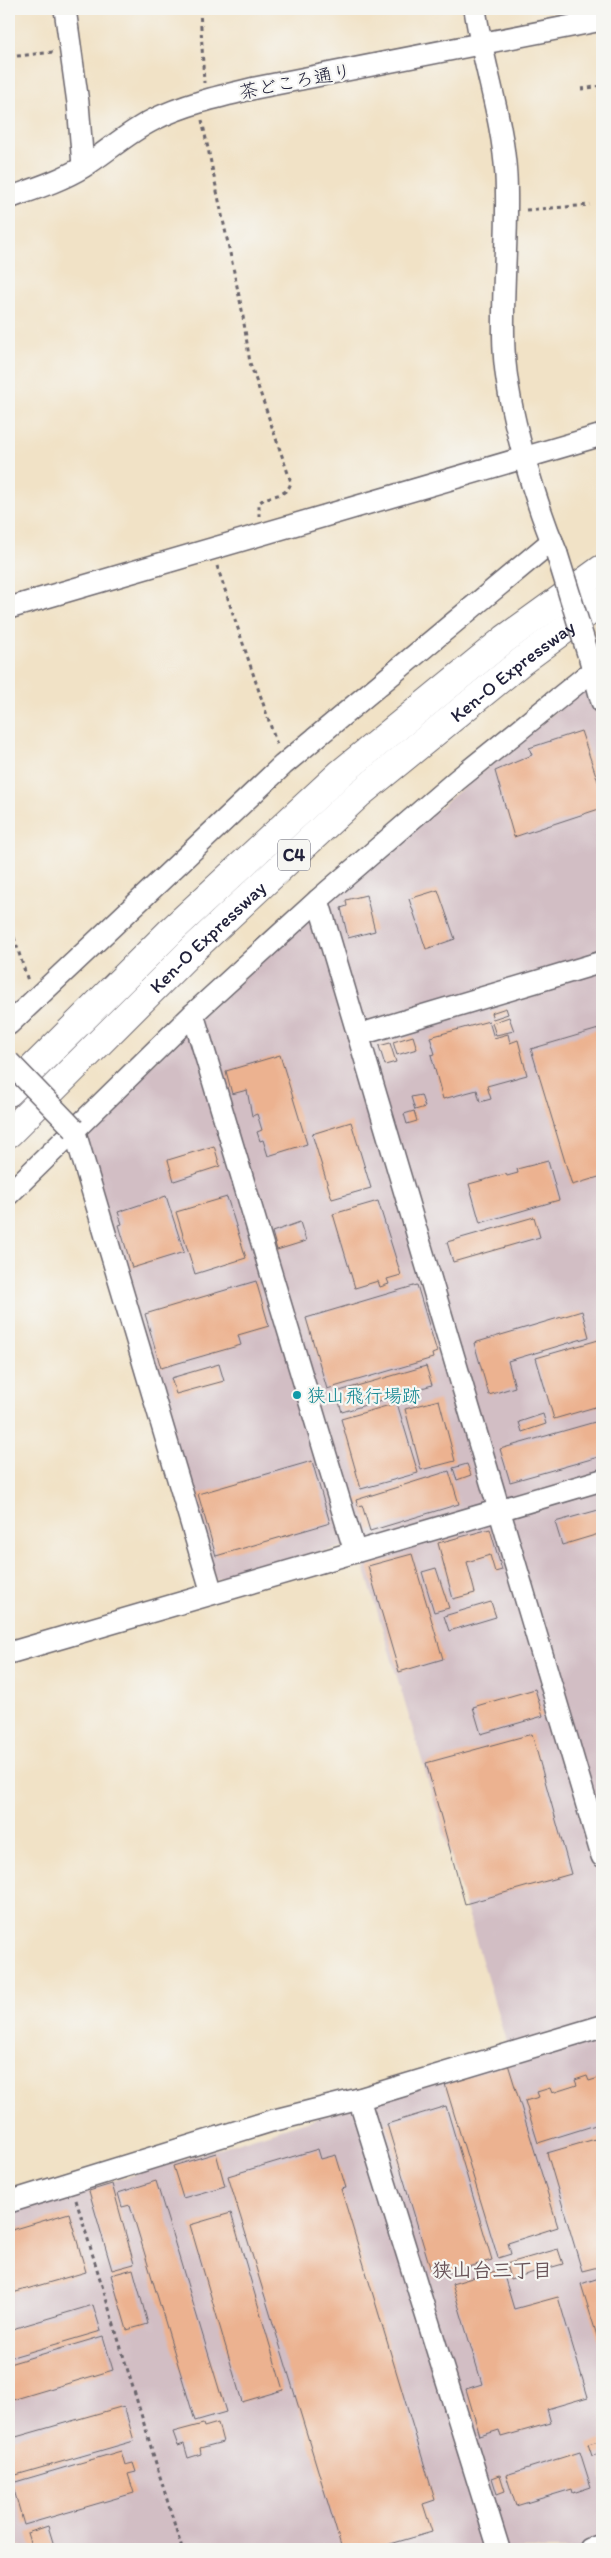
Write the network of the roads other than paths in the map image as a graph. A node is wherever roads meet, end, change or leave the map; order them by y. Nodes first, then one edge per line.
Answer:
1 (65, 9) edge
2 (475, 9) edge
3 (602, 20) edge
4 (480, 46) junction
5 (83, 166) junction
6 (9, 198) edge
7 (602, 435) edge
8 (525, 458) junction
9 (555, 548) junction
10 (602, 569) edge
11 (602, 602) edge
12 (9, 608) edge
13 (594, 662) edge
14 (602, 702) edge
15 (318, 900) junction
16 (602, 962) edge
17 (193, 1014) junction
18 (9, 1024) edge
19 (358, 1035) junction
20 (9, 1062) edge
21 (9, 1092) edge
22 (74, 1129) junction
23 (9, 1133) edge
24 (9, 1194) edge
25 (602, 1480) edge
26 (499, 1510) junction
27 (355, 1552) junction
28 (212, 1593) junction
29 (9, 1653) edge
30 (602, 1856) edge
31 (602, 2026) edge
32 (359, 2098) junction
33 (9, 2202) edge
34 (602, 2545) edge
35 (499, 2549) edge
36 (590, 2549) edge

1 - 5 street
2 - 4 street
3 - 4 street, 茶どころ通り
4 - 5 street, 茶どころ通り
4 - 8 street
5 - 6 street, 茶どころ通り
7 - 8 street
8 - 9 street
8 - 12 street
9 - 13 street, bridge
9 - 18 street
10 - 21 highway, Ken-O Expressway / C4
11 - 23 highway, Ken-O Expressway / C4
13 - 14 street
13 - 15 street
15 - 17 street
15 - 19 street
16 - 19 street
17 - 22 street
17 - 27 street
19 - 26 street
20 - 22 street, bridge
22 - 24 street
22 - 28 street
25 - 26 street
26 - 27 street
26 - 30 street
27 - 28 street
28 - 29 street
31 - 32 street
32 - 33 street
32 - 35 street
34 - 36 street

